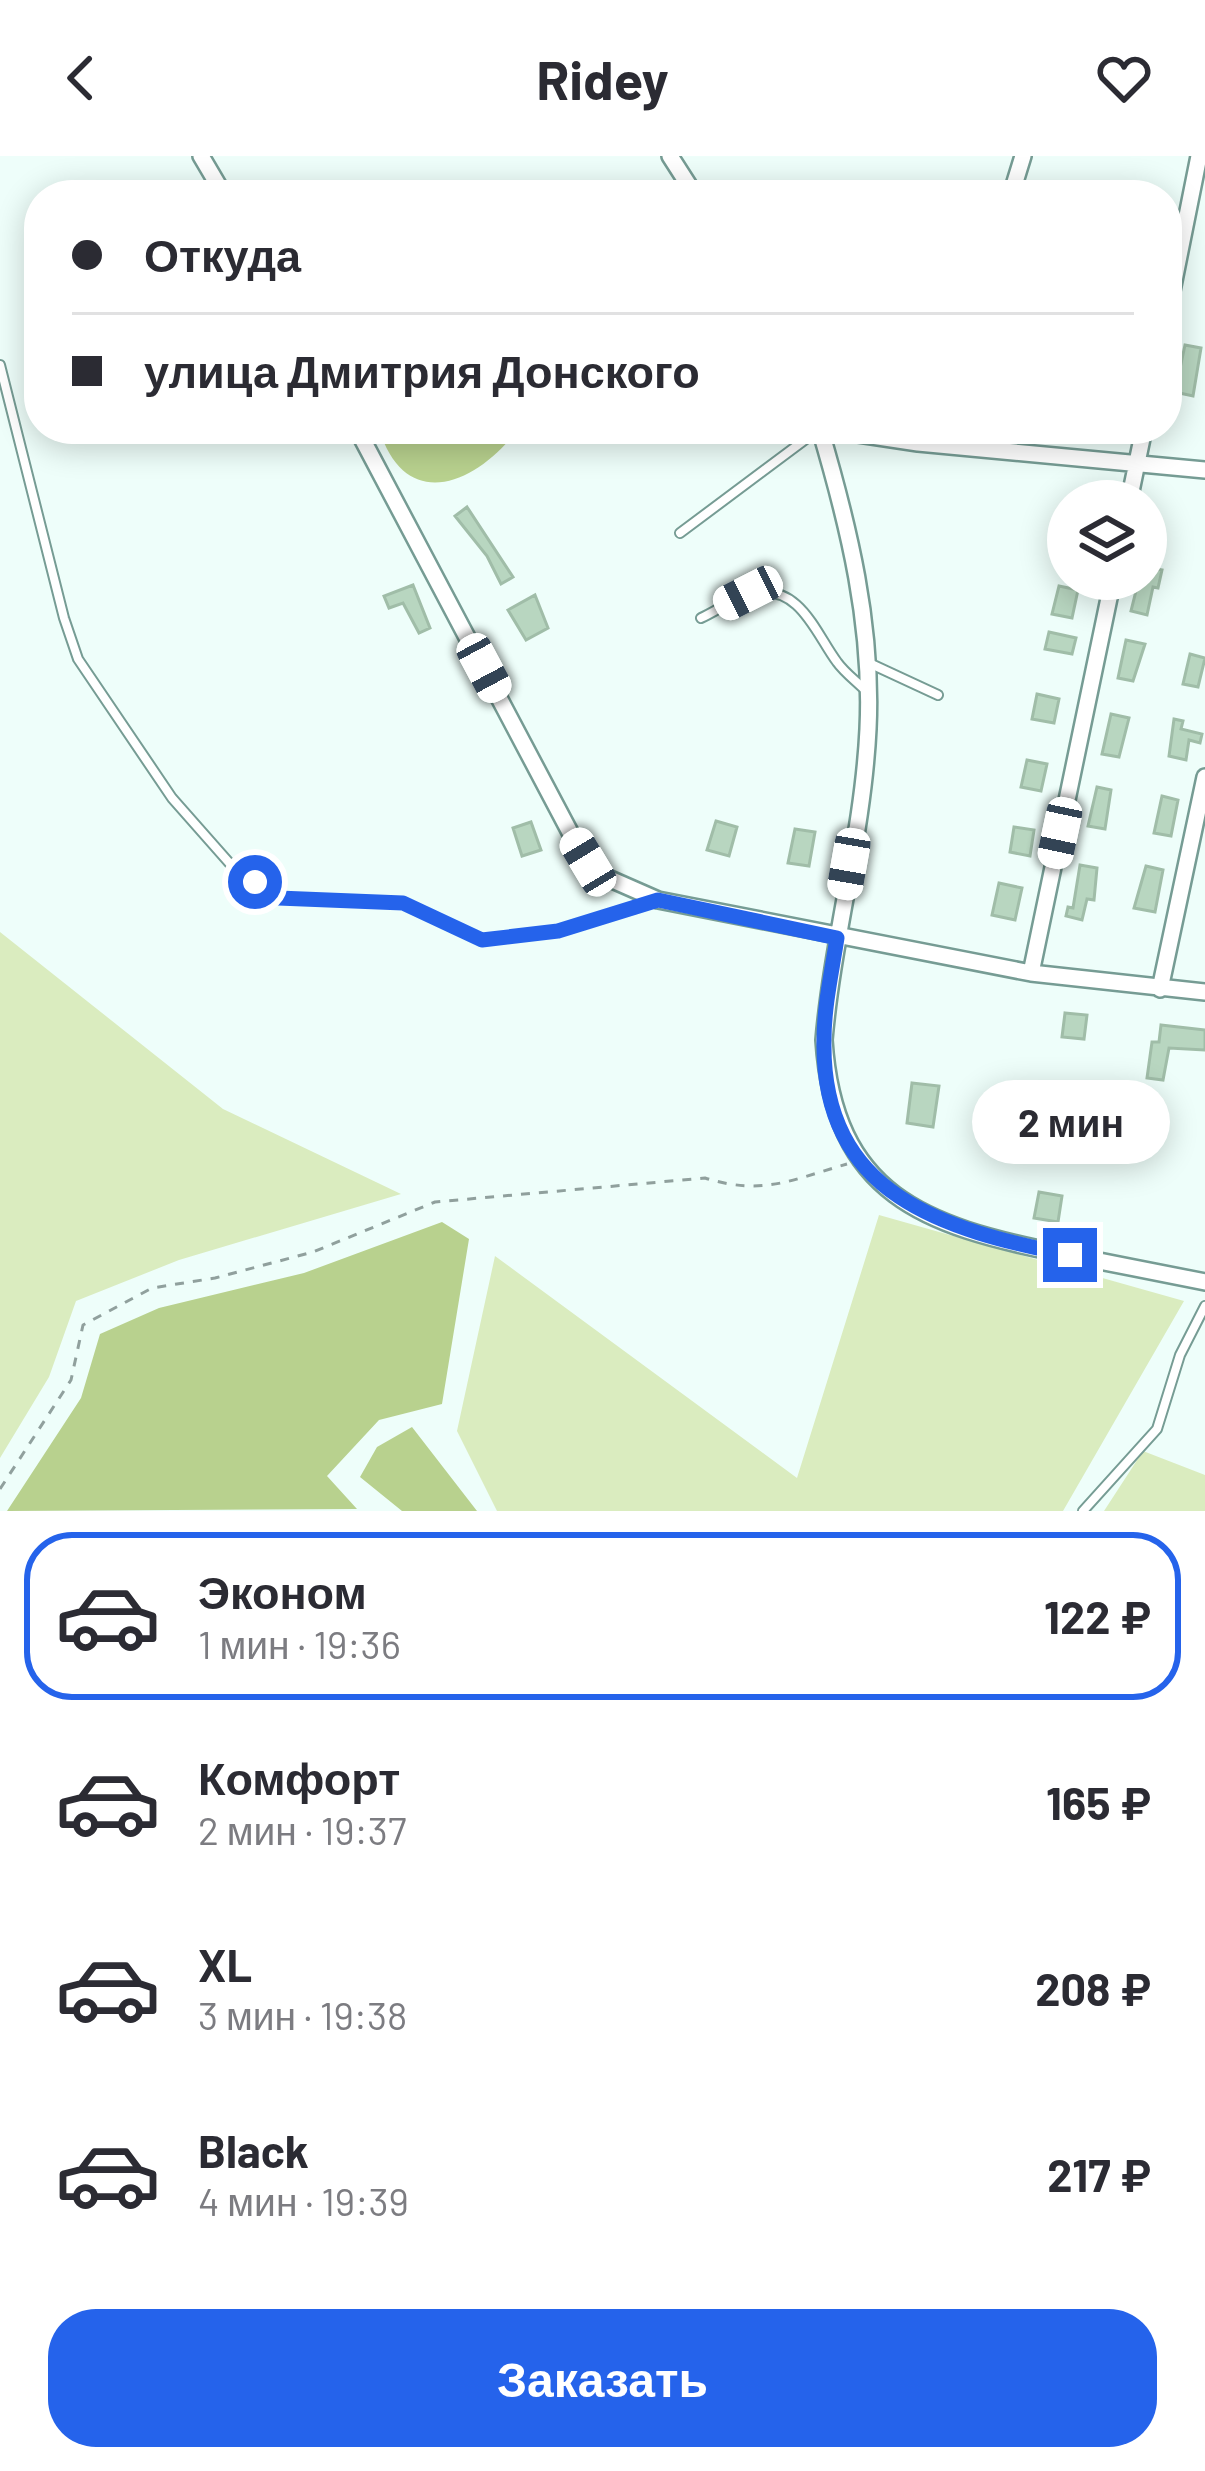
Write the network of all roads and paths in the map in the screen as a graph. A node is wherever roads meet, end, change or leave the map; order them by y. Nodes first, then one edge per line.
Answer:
1 (1199, 156) edge
2 (1182, 241) edge
3 (0, 365) edge
4 (365, 444) edge
5 (801, 444) edge
6 (825, 444) edge
7 (984, 444) edge
8 (1141, 444) edge
9 (1137, 463) junction
10 (1205, 470) edge
11 (1134, 480) edge
12 (680, 533) dead end
13 (1110, 600) edge
14 (701, 618) dead end
15 (867, 662) junction
16 (868, 693) junction
17 (938, 695) dead end
18 (1205, 777) edge
19 (658, 900) junction
20 (837, 938) junction
21 (1031, 973) junction
22 (1160, 989) junction
23 (1205, 992) edge
24 (860, 1161) junction
25 (1205, 1282) edge
26 (1205, 1306) edge
27 (0, 1489) edge
28 (1083, 1511) edge

1 - 2 street
3 - 19 lane
4 - 19 street
5 - 12 lane
6 - 15 street
7 - 9 street
8 - 9 street
9 - 10 street
9 - 11 street
13 - 21 street
14 - 16 lane
15 - 16 street
15 - 17 lane
16 - 20 street
18 - 22 street
19 - 20 street
20 - 21 street
20 - 24 street
21 - 22 street
22 - 23 street
24 - 25 street
24 - 27 path
26 - 28 lane

